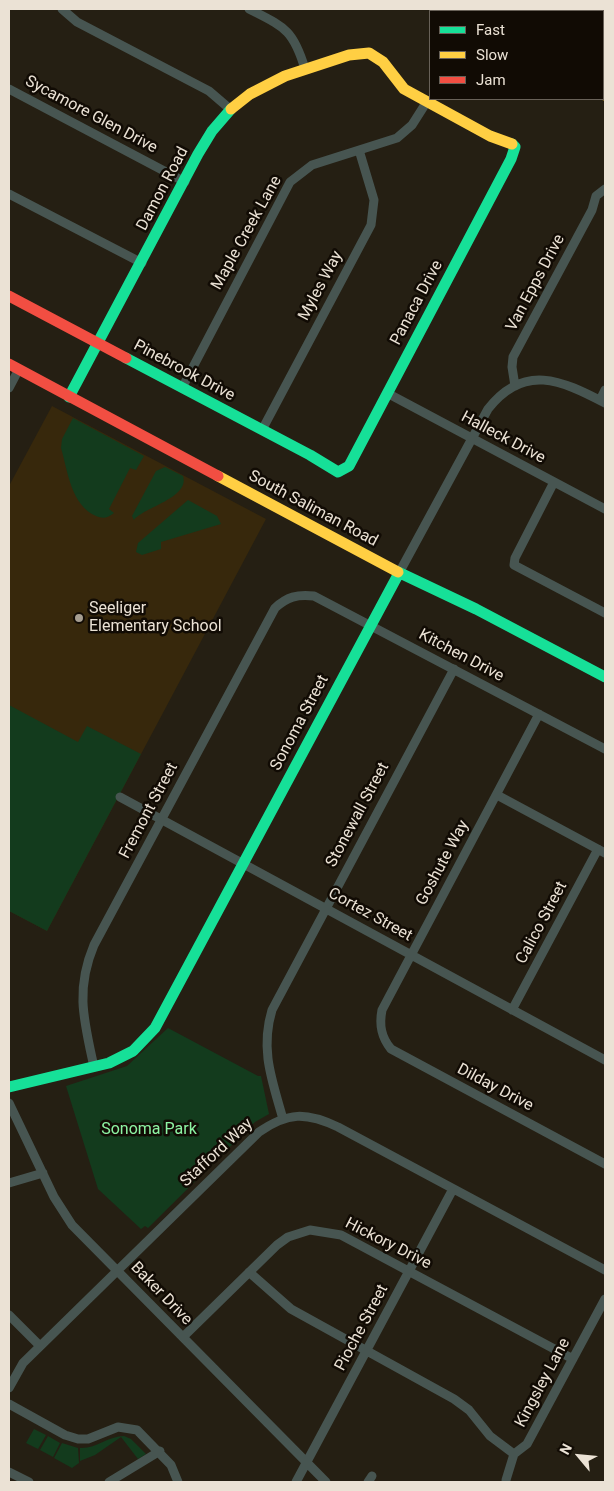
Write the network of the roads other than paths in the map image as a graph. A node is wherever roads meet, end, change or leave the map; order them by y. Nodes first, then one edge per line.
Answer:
1 (62, 9) edge
2 (249, 9) edge
3 (305, 68) junction
4 (9, 89) edge
5 (426, 103) junction
6 (230, 110) junction
7 (359, 150) junction
8 (184, 182) junction
9 (605, 189) edge
10 (9, 194) edge
11 (142, 263) junction
12 (9, 296) edge
13 (98, 344) junction
14 (14, 367) edge
15 (515, 386) junction
16 (9, 388) edge
17 (182, 388) junction
18 (605, 390) edge
19 (387, 393) junction
20 (69, 397) junction
21 (603, 402) edge
22 (262, 430) junction
23 (472, 438) junction
24 (343, 471) joint
25 (554, 482) junction
26 (605, 509) edge
27 (399, 573) junction
28 (301, 594) joint
29 (605, 613) edge
30 (371, 625) junction
31 (454, 669) junction
32 (605, 678) edge
33 (539, 714) junction
34 (605, 749) edge
35 (496, 795) junction
36 (120, 797) dead end
37 (162, 819) junction
38 (602, 851) edge
39 (244, 863) junction
40 (326, 907) junction
41 (410, 955) junction
42 (512, 1010) junction
43 (380, 1028) joint
44 (605, 1060) edge
45 (94, 1067) junction
46 (9, 1087) edge
47 (9, 1103) edge
48 (283, 1119) junction
49 (605, 1164) edge
50 (42, 1173) junction
51 (9, 1183) edge
52 (453, 1189) junction
53 (117, 1270) junction
54 (605, 1270) edge
55 (409, 1271) junction
56 (249, 1272) junction
57 (605, 1299) edge
58 (9, 1315) edge
59 (183, 1338) junction
60 (40, 1346) junction
61 (366, 1352) junction
62 (573, 1359) junction
63 (9, 1388) edge
64 (9, 1404) edge
65 (160, 1451) junction
66 (514, 1454) junction
67 (306, 1463) junction
68 (9, 1472) edge
69 (506, 1480) dead end
70 (28, 1482) edge
71 (109, 1482) edge
72 (178, 1482) edge
73 (296, 1482) edge
74 (326, 1482) edge

1 - 6 street
2 - 3 street
3 - 5 main road, Damon Road
3 - 6 main road, Damon Road
4 - 8 street, Sycamore Glen Drive
5 - 7 street, Maple Creek Lane
5 - 19 main road, Panaca Drive
6 - 8 main road, Damon Road
7 - 17 street, Maple Creek Lane
7 - 22 street, Myles Way
8 - 11 main road, Damon Road
9 - 15 street, Van Epps Drive
10 - 11 street
11 - 13 main road, Damon Road
12 - 13 main road, Pinebrook Drive
13 - 17 main road, Pinebrook Drive
13 - 20 main road, Damon Road
14 - 16 street
14 - 20 main road, South Saliman Road
15 - 21 street, Sonoma Street
15 - 23 street, Sonoma Street
17 - 22 main road, Pinebrook Drive
18 - 21 street
19 - 23 street, Halleck Drive
19 - 24 main road, Panaca Drive
20 - 27 main road, South Saliman Road
22 - 24 main road, Pinebrook Drive
23 - 25 street, Halleck Drive
23 - 27 street, Sonoma Street
25 - 26 street, Halleck Drive
25 - 29 street
27 - 30 main road, Sonoma Street
27 - 32 main road, South Saliman Road
28 - 30 street, Kitchen Drive
28 - 37 street, Fremont Street
30 - 31 street, Kitchen Drive
30 - 39 main road, Sonoma Street
31 - 33 street, Kitchen Drive
31 - 40 street, Stonewall Street
33 - 34 street, Kitchen Drive
33 - 35 street, Goshute Way
35 - 38 street
35 - 41 street, Goshute Way
36 - 37 street, Cortez Street
37 - 39 street, Cortez Street
37 - 45 street, Fremont Street
38 - 42 street, Calico Street
39 - 40 street, Cortez Street
39 - 45 main road, Sonoma Street
40 - 41 street, Cortez Street
40 - 48 street, Stonewall Street
41 - 42 street, Cortez Street
41 - 43 street, Goshute Way
42 - 44 street, Cortez Street
43 - 49 street, Dilday Drive
45 - 46 main road, Sonoma Street
47 - 50 street, Baker Drive
48 - 52 street, Stafford Way
48 - 53 street, Stafford Way
50 - 51 street
50 - 53 street, Baker Drive
52 - 54 street, Stafford Way
52 - 55 street, Pioche Street
53 - 59 street, Baker Drive
53 - 60 street, Stafford Way
55 - 56 street, Hickory Drive
55 - 61 street, Pioche Street
55 - 62 street, Hickory Drive
56 - 59 street, Hickory Drive
56 - 61 street
57 - 62 street, Kingsley Lane
58 - 60 street
59 - 67 street, Baker Drive
60 - 63 street, Stafford Way
61 - 66 street
61 - 67 street, Pioche Street
62 - 66 street, Kingsley Lane
64 - 65 street
65 - 71 street
65 - 72 street
66 - 69 street, Kingsley Lane
67 - 73 street, Pioche Street
67 - 74 street, Baker Drive
68 - 70 street

